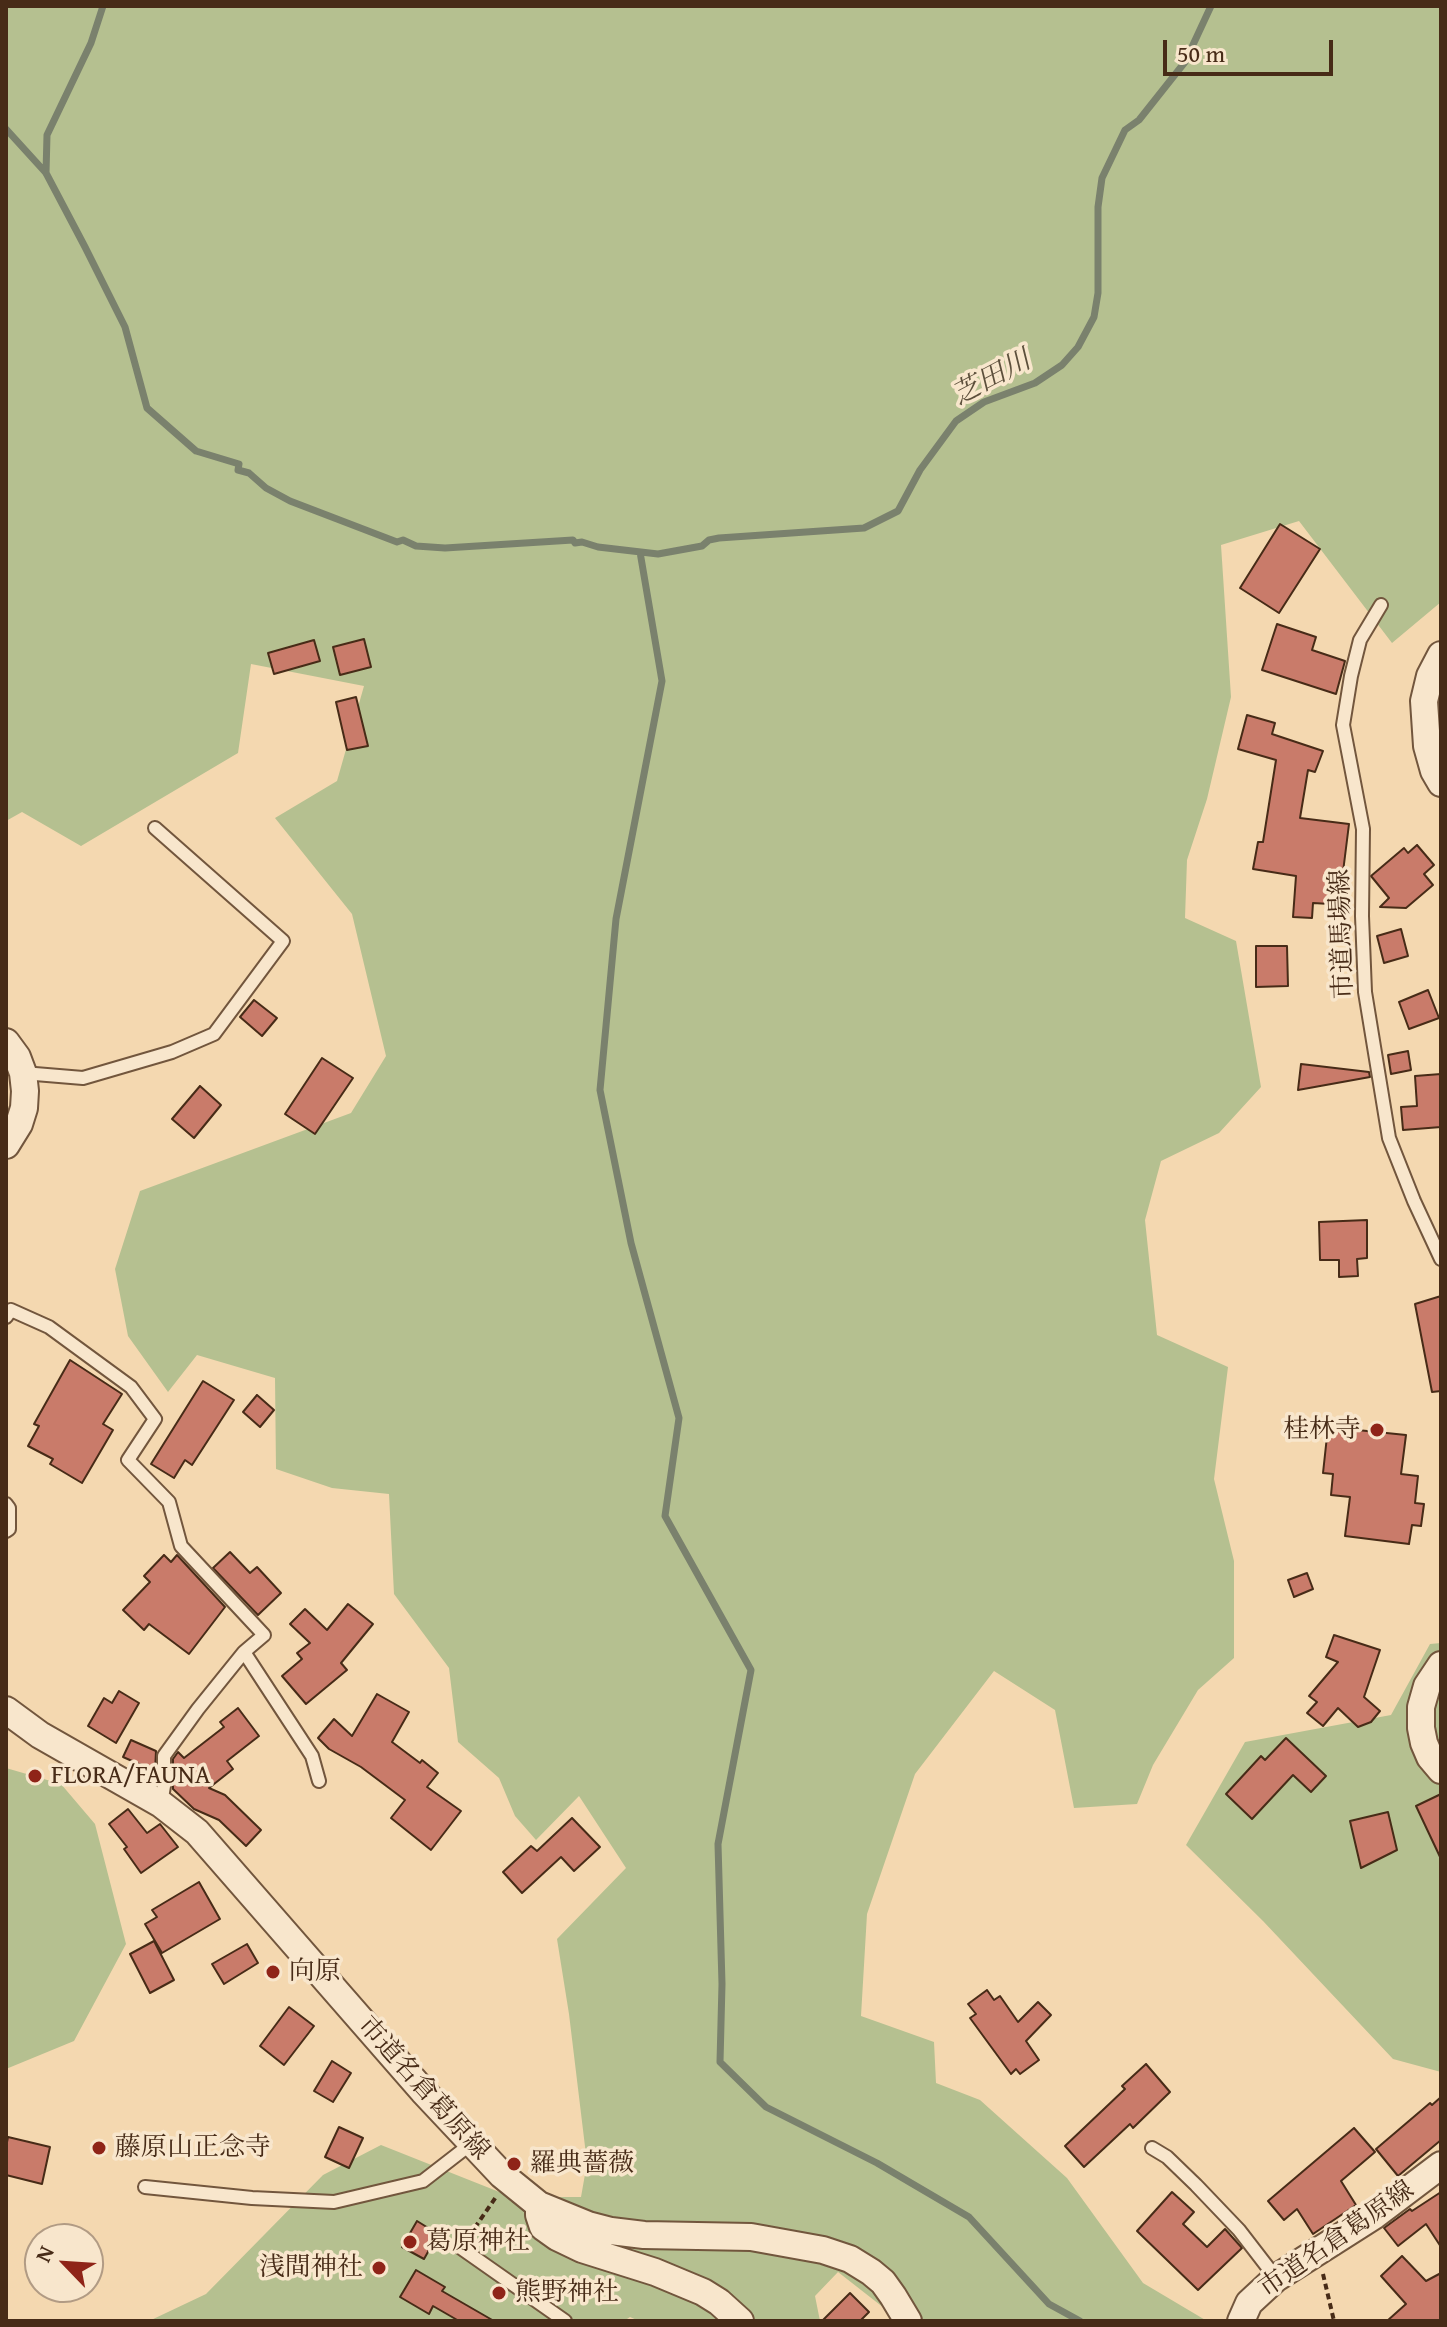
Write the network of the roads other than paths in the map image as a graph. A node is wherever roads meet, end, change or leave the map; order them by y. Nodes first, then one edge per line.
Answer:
1 (1381, 605) dead end
2 (1441, 655) edge
3 (1441, 783) edge
4 (155, 828) dead end
5 (6, 1042) edge
6 (23, 1073) junction
7 (6, 1145) edge
8 (1441, 1259) edge
9 (6, 1317) edge
10 (6, 1504) edge
11 (6, 1531) edge
12 (244, 1652) junction
13 (1441, 1665) edge
14 (6, 1710) edge
15 (1441, 1770) edge
16 (319, 1781) dead end
17 (161, 1804) junction
18 (472, 2143) junction
19 (1152, 2148) dead end
20 (1435, 2177) edge
21 (145, 2187) dead end
22 (539, 2205) junction
23 (461, 2248) road end
24 (1276, 2278) junction
25 (688, 2286) junction
26 (565, 2321) edge
27 (721, 2321) edge
28 (740, 2321) edge
29 (908, 2321) edge
30 (1241, 2321) edge

1 - 8 lane, 市道馬場線
2 - 3 street
4 - 6 lane
5 - 6 street
6 - 7 street
9 - 12 lane
10 - 11 lane
12 - 16 lane
12 - 17 lane
13 - 15 street
14 - 17 street, 市道名倉葛原線
17 - 18 street, 市道名倉葛原線
18 - 21 lane
18 - 22 street, 市道名倉葛原線
19 - 24 lane
20 - 24 street, 市道名倉葛原線
22 - 25 street
22 - 29 street, 市道名倉葛原線
23 - 26 lane
24 - 30 street, 市道名倉葛原線
25 - 27 lane
25 - 28 street

